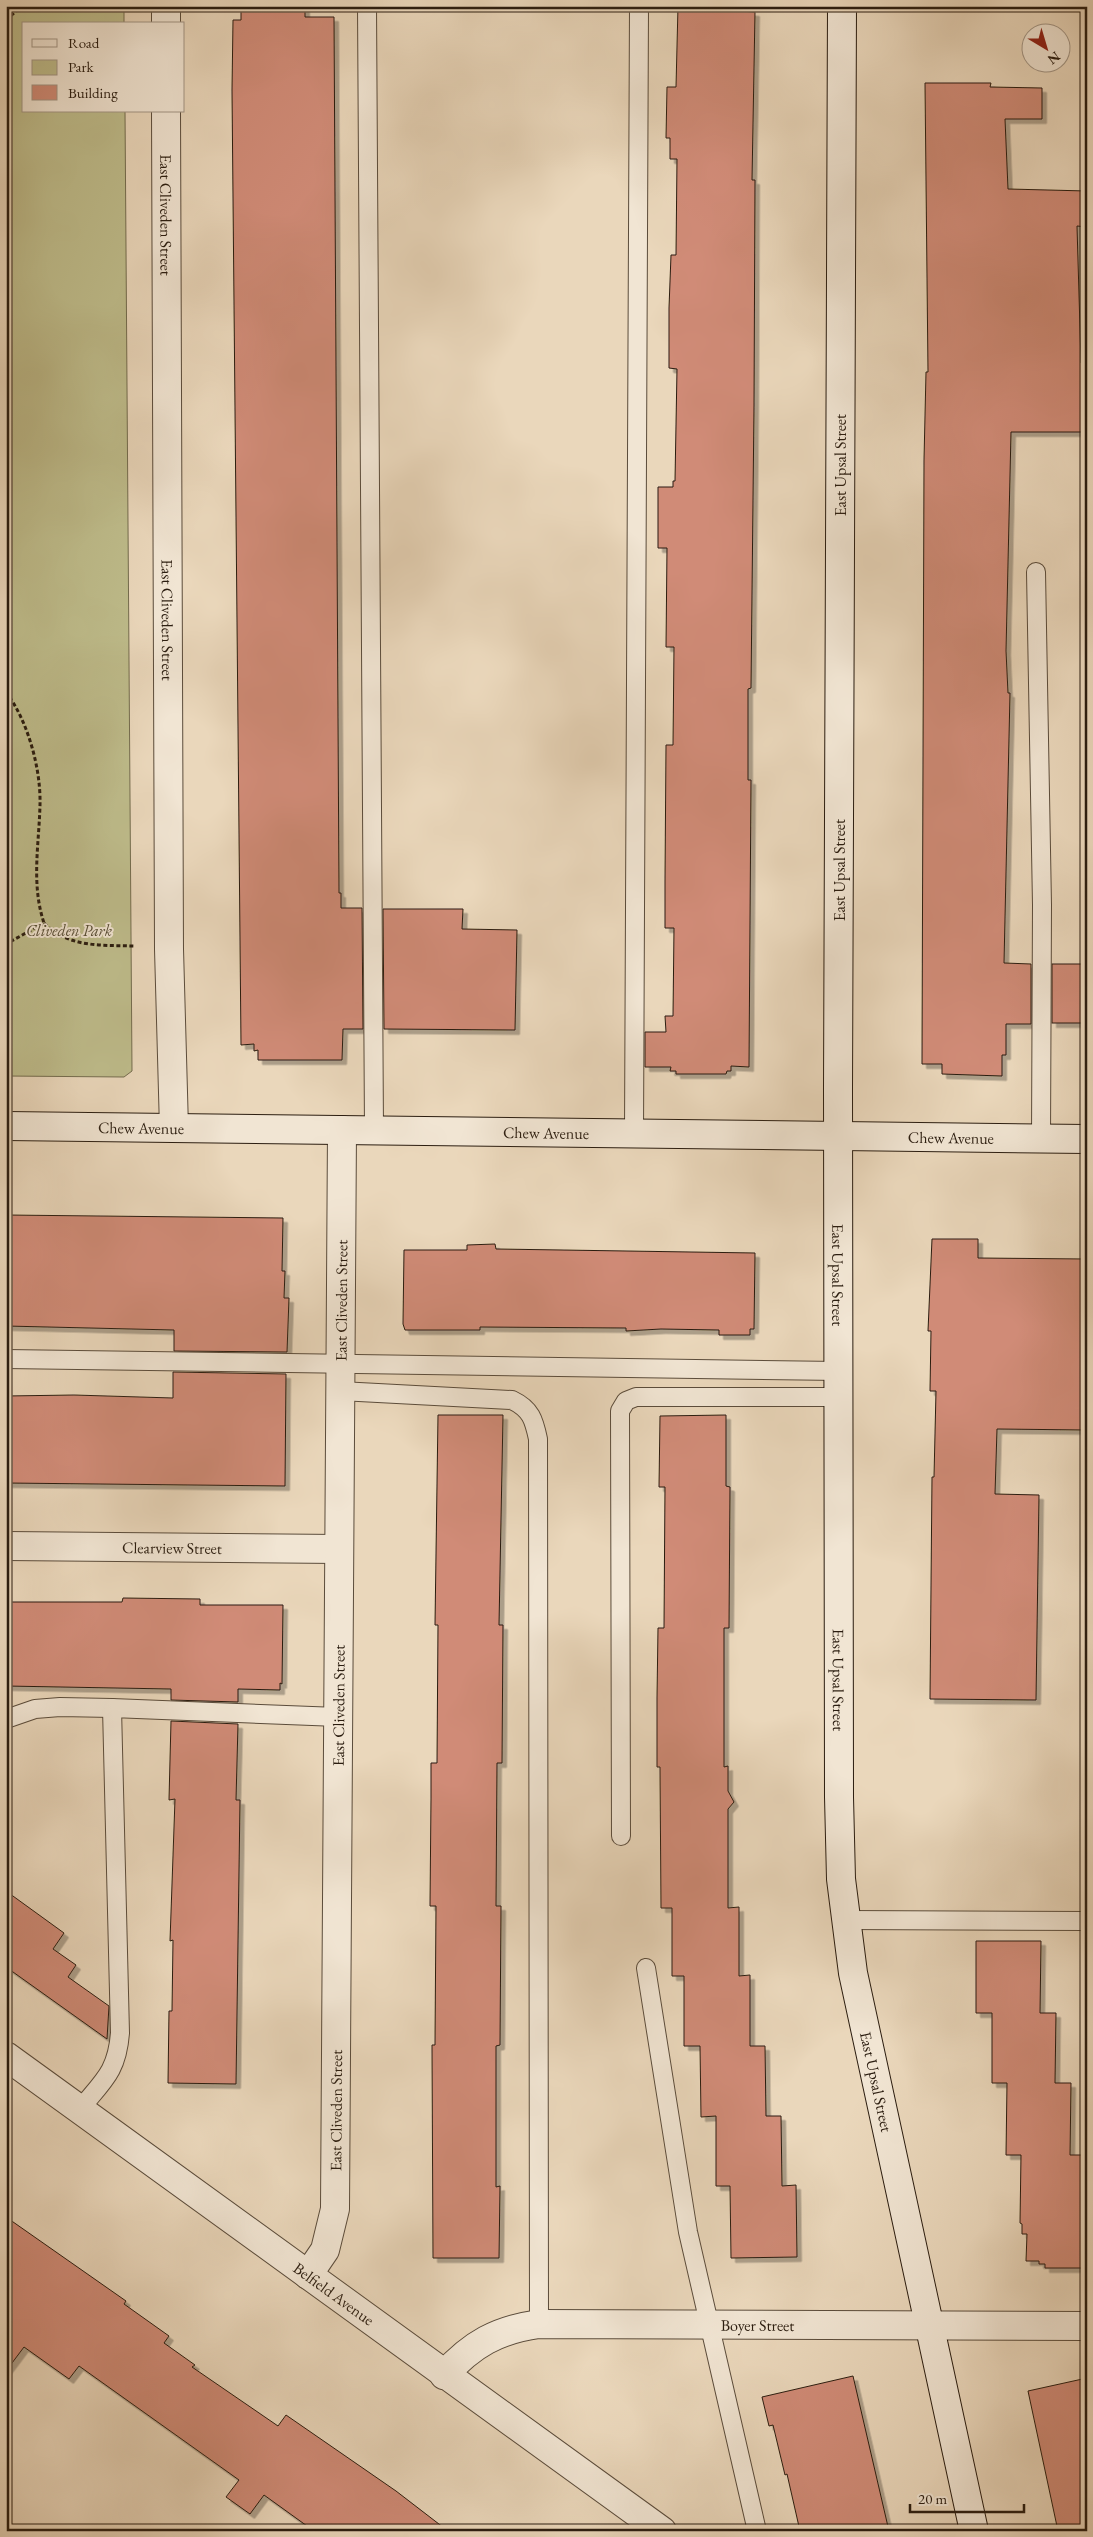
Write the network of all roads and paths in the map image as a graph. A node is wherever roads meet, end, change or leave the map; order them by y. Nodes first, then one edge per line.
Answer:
1 (22, 6) edge
2 (166, 6) edge
3 (367, 6) edge
4 (639, 6) edge
5 (842, 6) edge
6 (6, 20) edge
7 (166, 22) edge
8 (166, 112) edge
9 (1036, 572) dead end
10 (6, 692) edge
11 (44, 923) junction
12 (6, 944) edge
13 (136, 946) dead end
14 (6, 1126) edge
15 (174, 1128) junction
16 (342, 1130) junction
17 (374, 1130) junction
18 (634, 1134) junction
19 (838, 1137) junction
20 (1041, 1139) junction
21 (1087, 1139) edge
22 (6, 1359) edge
23 (340, 1362) junction
24 (839, 1384) junction
25 (340, 1391) junction
26 (6, 1546) edge
27 (339, 1549) junction
28 (112, 1708) junction
29 (338, 1717) junction
30 (6, 1719) edge
31 (620, 1836) dead end
32 (846, 1920) junction
33 (1087, 1921) edge
34 (646, 1968) dead end
35 (6, 2056) edge
36 (80, 2109) junction
37 (308, 2275) junction
38 (539, 2324) junction
39 (710, 2324) junction
40 (930, 2326) junction
41 (1087, 2326) edge
42 (444, 2374) junction
43 (662, 2531) edge
44 (757, 2531) edge
45 (974, 2531) edge

1 - 6 path
2 - 7 street
3 - 17 lane
4 - 18 lane
5 - 19 street, East Upsal Street
8 - 15 street, East Cliveden Street
9 - 20 lane
10 - 11 path
11 - 12 path
11 - 13 path
14 - 15 street, Chew Avenue
15 - 16 street, Chew Avenue
16 - 17 street, Chew Avenue
16 - 23 street, East Cliveden Street
17 - 18 street, Chew Avenue
18 - 19 street, Chew Avenue
19 - 20 street, Chew Avenue
19 - 24 street, East Upsal Street
20 - 21 street, Chew Avenue
22 - 23 lane
23 - 24 lane
23 - 25 street, East Cliveden Street
24 - 31 lane
24 - 32 street, East Upsal Street
25 - 27 street, East Cliveden Street
25 - 38 lane
26 - 27 street, Clearview Street
27 - 29 street, East Cliveden Street
28 - 29 lane
28 - 30 lane
28 - 36 lane
29 - 37 street, East Cliveden Street
32 - 33 lane
32 - 40 street, East Upsal Street
34 - 39 lane
35 - 36 street, Belfield Avenue
36 - 37 street, Belfield Avenue
37 - 42 street, Belfield Avenue
38 - 39 street, Boyer Street
38 - 42 street, Boyer Street
39 - 40 street, Boyer Street
39 - 44 lane
40 - 41 street, Boyer Street
40 - 45 street, East Upsal Street
42 - 43 street, Belfield Avenue

